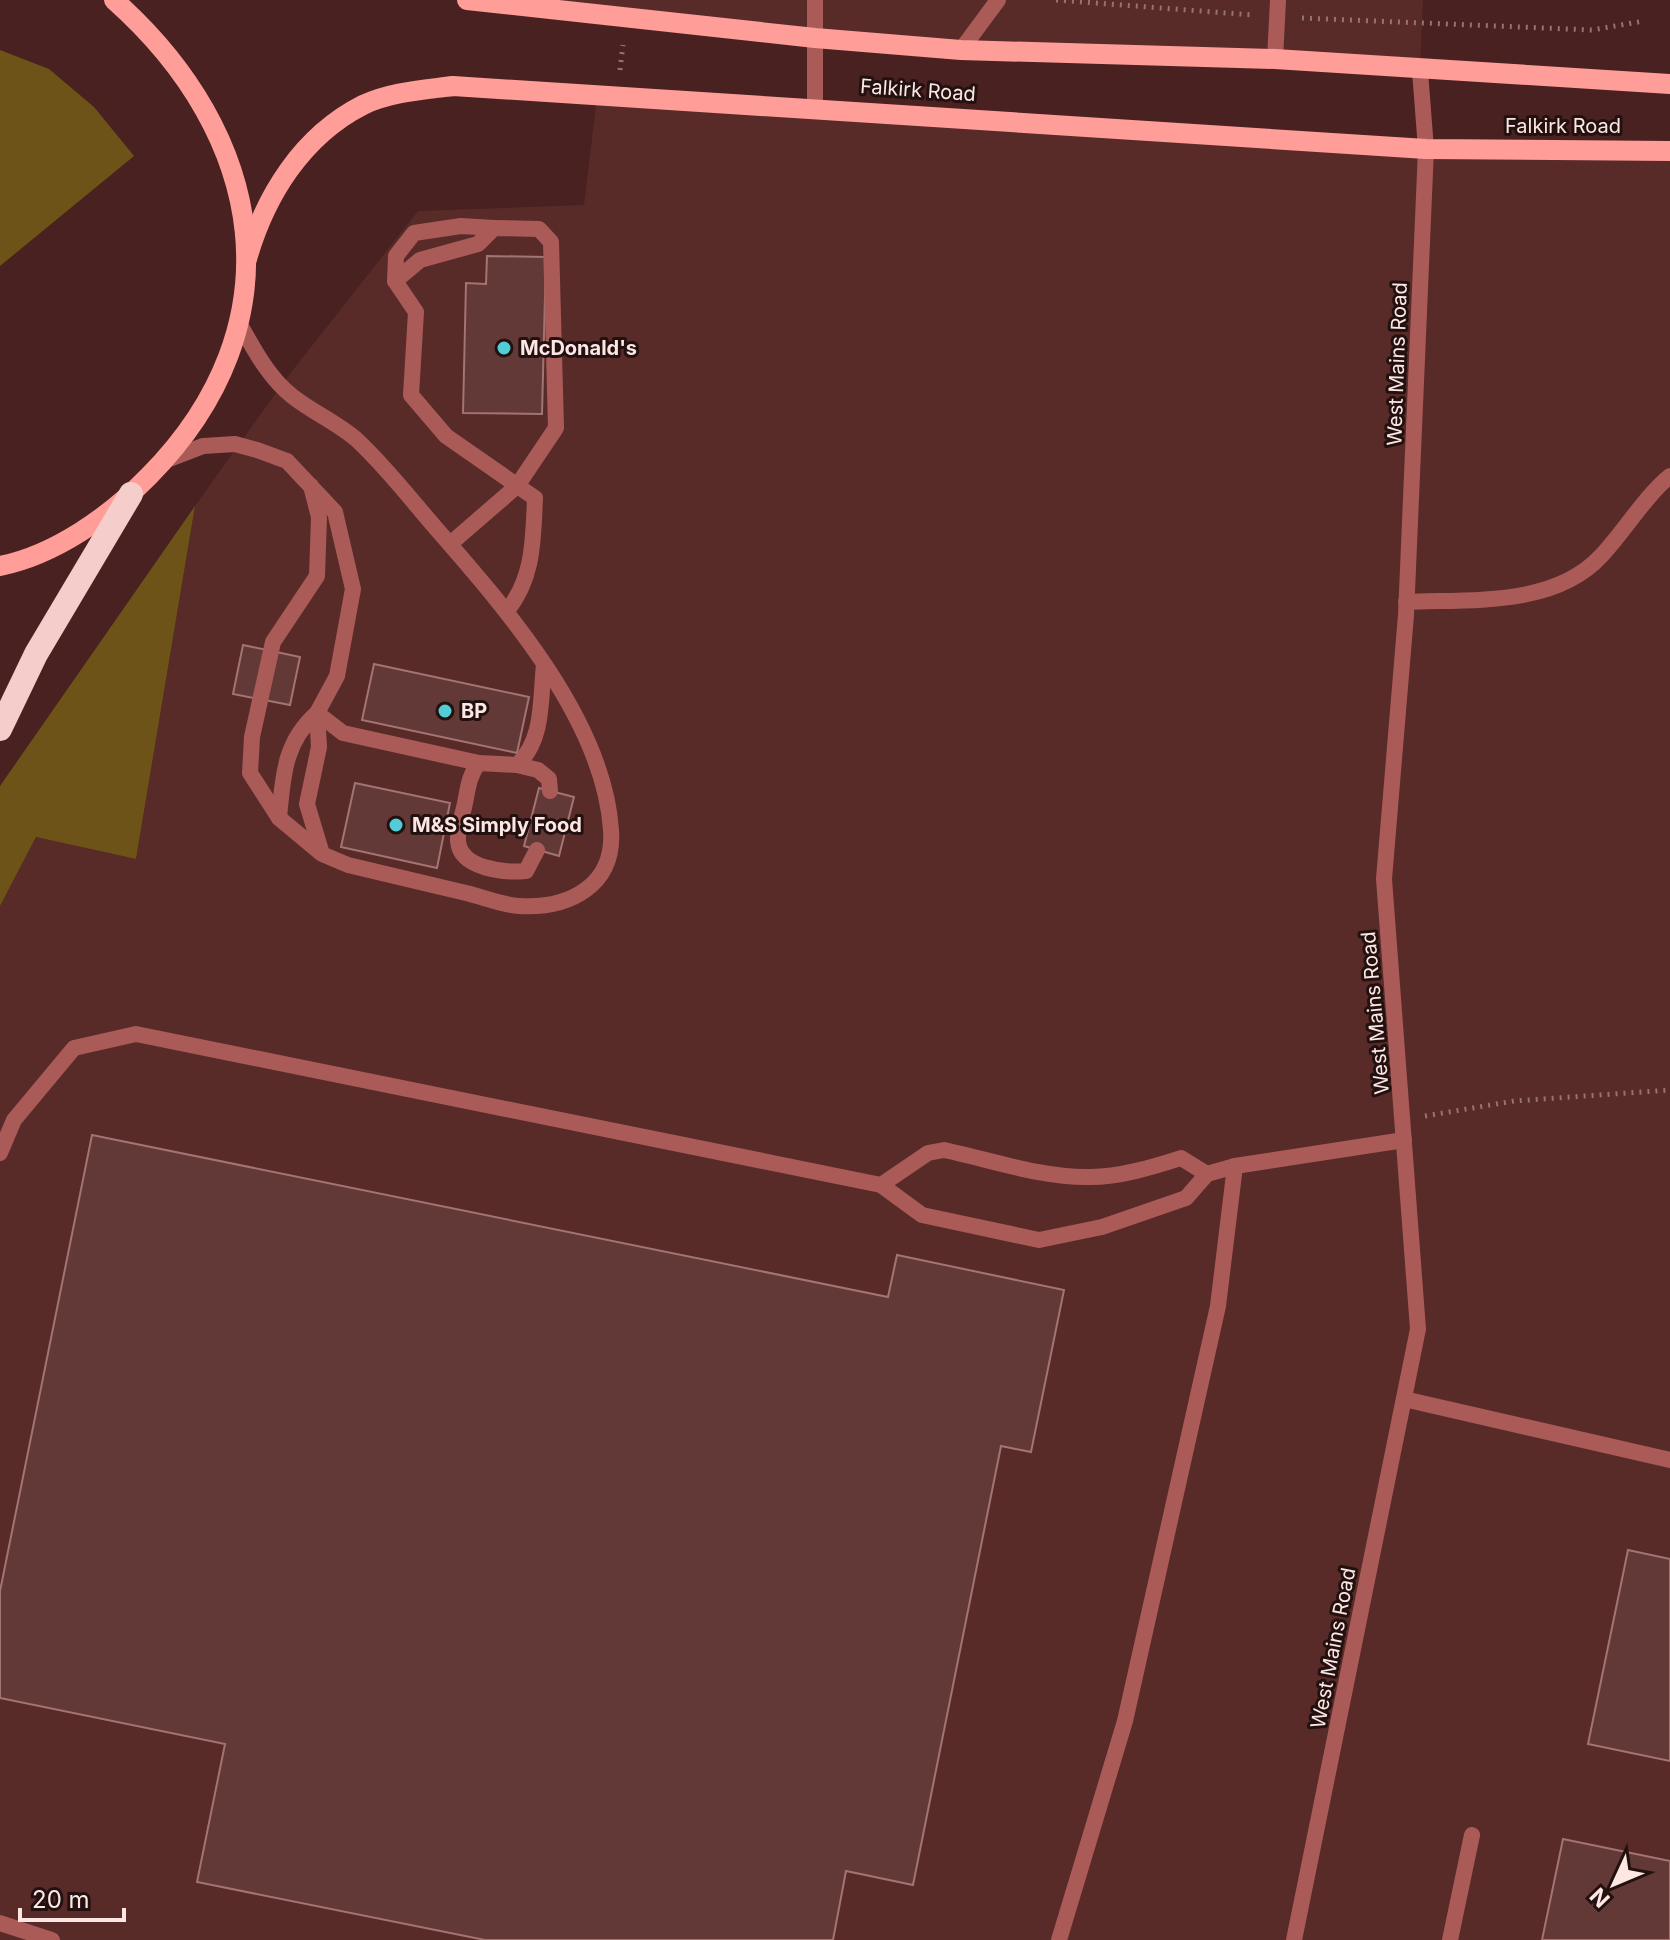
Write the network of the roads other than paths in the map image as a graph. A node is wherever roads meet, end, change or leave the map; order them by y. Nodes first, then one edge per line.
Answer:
1 (114, 0) edge
2 (467, 0) edge
3 (815, 0) edge
4 (998, 0) edge
5 (1277, 9) edge
6 (815, 38) junction
7 (961, 50) junction
8 (1275, 59) junction
9 (1420, 71) junction
10 (1670, 84) edge
11 (815, 107) junction
12 (1426, 149) junction
13 (1670, 151) edge
14 (494, 228) junction
15 (247, 259) junction
16 (395, 281) junction
17 (239, 323) junction
18 (164, 461) junction
19 (1670, 476) edge
20 (310, 482) junction
21 (517, 486) junction
22 (131, 494) junction
23 (450, 544) junction
24 (0, 566) edge
25 (1406, 602) junction
26 (507, 611) junction
27 (544, 665) junction
28 (317, 713) junction
29 (0, 729) edge
30 (479, 763) junction
31 (517, 765) junction
32 (550, 791) dead end
33 (279, 818) junction
34 (537, 850) dead end
35 (322, 854) junction
36 (1404, 1140) junction
37 (0, 1153) edge
38 (1235, 1166) junction
39 (1207, 1174) junction
40 (881, 1185) junction
41 (1404, 1399) junction
42 (1670, 1460) edge
43 (1472, 1835) dead end
44 (0, 1923) edge
45 (52, 1940) edge
46 (1059, 1940) edge
47 (1294, 1940) edge
48 (1450, 1940) edge

1 - 15 main road
2 - 6 main road
3 - 6 street
4 - 7 street
5 - 8 street
6 - 7 main road
6 - 11 street
7 - 8 main road
8 - 9 main road
9 - 10 main road
9 - 12 street, West Mains Road
11 - 12 main road, Falkirk Road
11 - 15 main road, Falkirk Road
12 - 13 main road, Falkirk Road
12 - 25 street, West Mains Road
14 - 16 street
14 - 16 street
14 - 21 street
15 - 17 main road
16 - 21 street
17 - 18 main road
17 - 23 street
18 - 20 street
18 - 22 main road
19 - 25 street
20 - 28 street
20 - 33 street
21 - 23 street
21 - 26 street
22 - 24 main road
22 - 29 highway
23 - 26 street
25 - 36 street, West Mains Road
26 - 27 street
27 - 31 street
27 - 35 street
28 - 30 street
28 - 33 street
28 - 35 street
30 - 31 street
30 - 34 street
31 - 32 street
33 - 35 street
36 - 38 street
36 - 41 street, West Mains Road
37 - 40 street
38 - 39 street
38 - 46 street
39 - 40 street
39 - 40 street
41 - 42 street
41 - 47 street, West Mains Road
43 - 48 street
44 - 45 street

